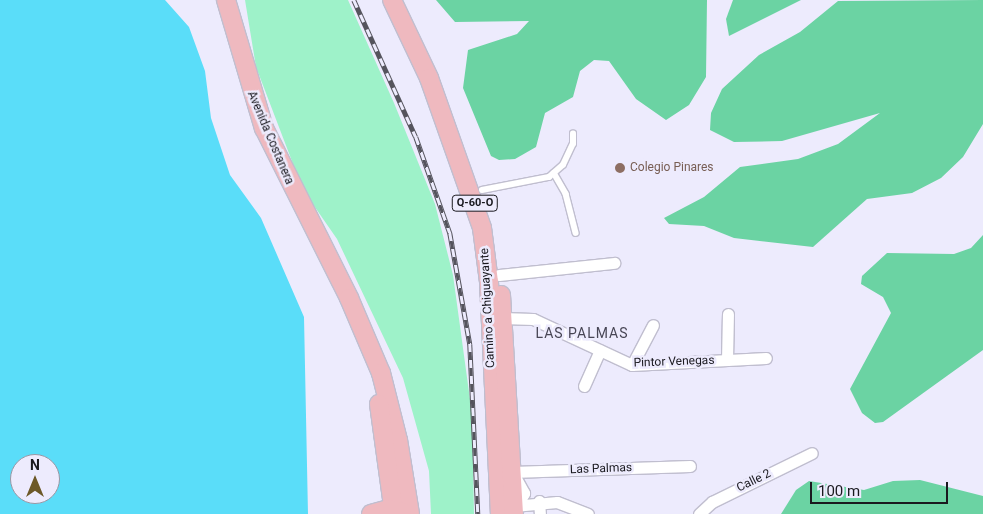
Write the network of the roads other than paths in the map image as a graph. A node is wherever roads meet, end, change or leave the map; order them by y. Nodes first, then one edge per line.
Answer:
1 (226, 0) edge
2 (392, 0) edge
3 (403, 0) edge
4 (574, 134) dead end
5 (554, 173) junction
6 (482, 190) junction
7 (576, 233) dead end
8 (614, 263) dead end
9 (499, 275) junction
10 (728, 314) dead end
11 (502, 318) junction
12 (653, 325) dead end
13 (600, 350) junction
14 (766, 358) dead end
15 (727, 360) junction
16 (632, 365) junction
17 (584, 386) dead end
18 (812, 452) dead end
19 (690, 466) dead end
20 (512, 472) junction
21 (539, 501) junction
22 (514, 507) edge
23 (400, 513) edge
24 (371, 514) edge
25 (540, 514) edge
26 (588, 514) edge
27 (699, 514) edge

1 - 23 main road, Avenida Costanera
2 - 22 main road, Camino a Chiguayante / Q-60-O
3 - 6 main road, Camino a Chiguayante / Q-60-O
4 - 5 lane
5 - 6 lane
5 - 7 lane
6 - 9 main road, Camino a Chiguayante / Q-60-O
8 - 9 street
9 - 11 main road, Camino a Chiguayante / Q-60-O
10 - 15 street
11 - 13 street, Pintor Venegas
11 - 20 main road, Camino a Chiguayante / Q-60-O
12 - 16 street
13 - 16 street, Pintor Venegas
13 - 17 street
14 - 15 street, Pintor Venegas
15 - 16 street, Pintor Venegas
18 - 27 street, Calle 2
19 - 20 street, Las Palmas
20 - 22 main road, Camino a Chiguayante / Q-60-O
21 - 22 street
21 - 25 street
21 - 26 street
23 - 24 main road

